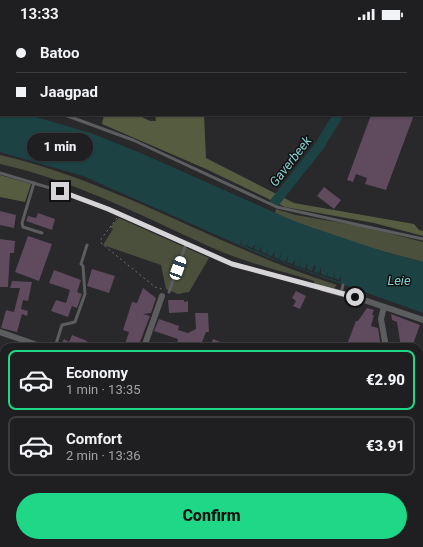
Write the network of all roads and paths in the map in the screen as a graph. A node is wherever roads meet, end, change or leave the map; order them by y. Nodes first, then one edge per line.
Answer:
1 (69, 116) edge
2 (0, 173) edge
3 (34, 183) junction
4 (120, 214) junction
5 (42, 233) dead end
6 (423, 239) edge
7 (186, 244) junction
8 (87, 245) dead end
9 (343, 285) dead end
10 (322, 288) joint
11 (169, 292) joint
12 (341, 293) junction
13 (162, 296) dead end
14 (384, 307) junction
15 (423, 320) edge
16 (0, 332) edge
17 (32, 343) edge
18 (56, 343) edge
19 (145, 343) edge
20 (385, 343) edge

1 - 6 lane
2 - 3 lane
3 - 4 lane
3 - 5 lane
4 - 7 lane
4 - 11 path
7 - 10 lane
7 - 11 lane
8 - 18 lane
9 - 12 lane
10 - 12 street
12 - 14 street
13 - 19 street
14 - 15 street
14 - 20 street
16 - 17 street

